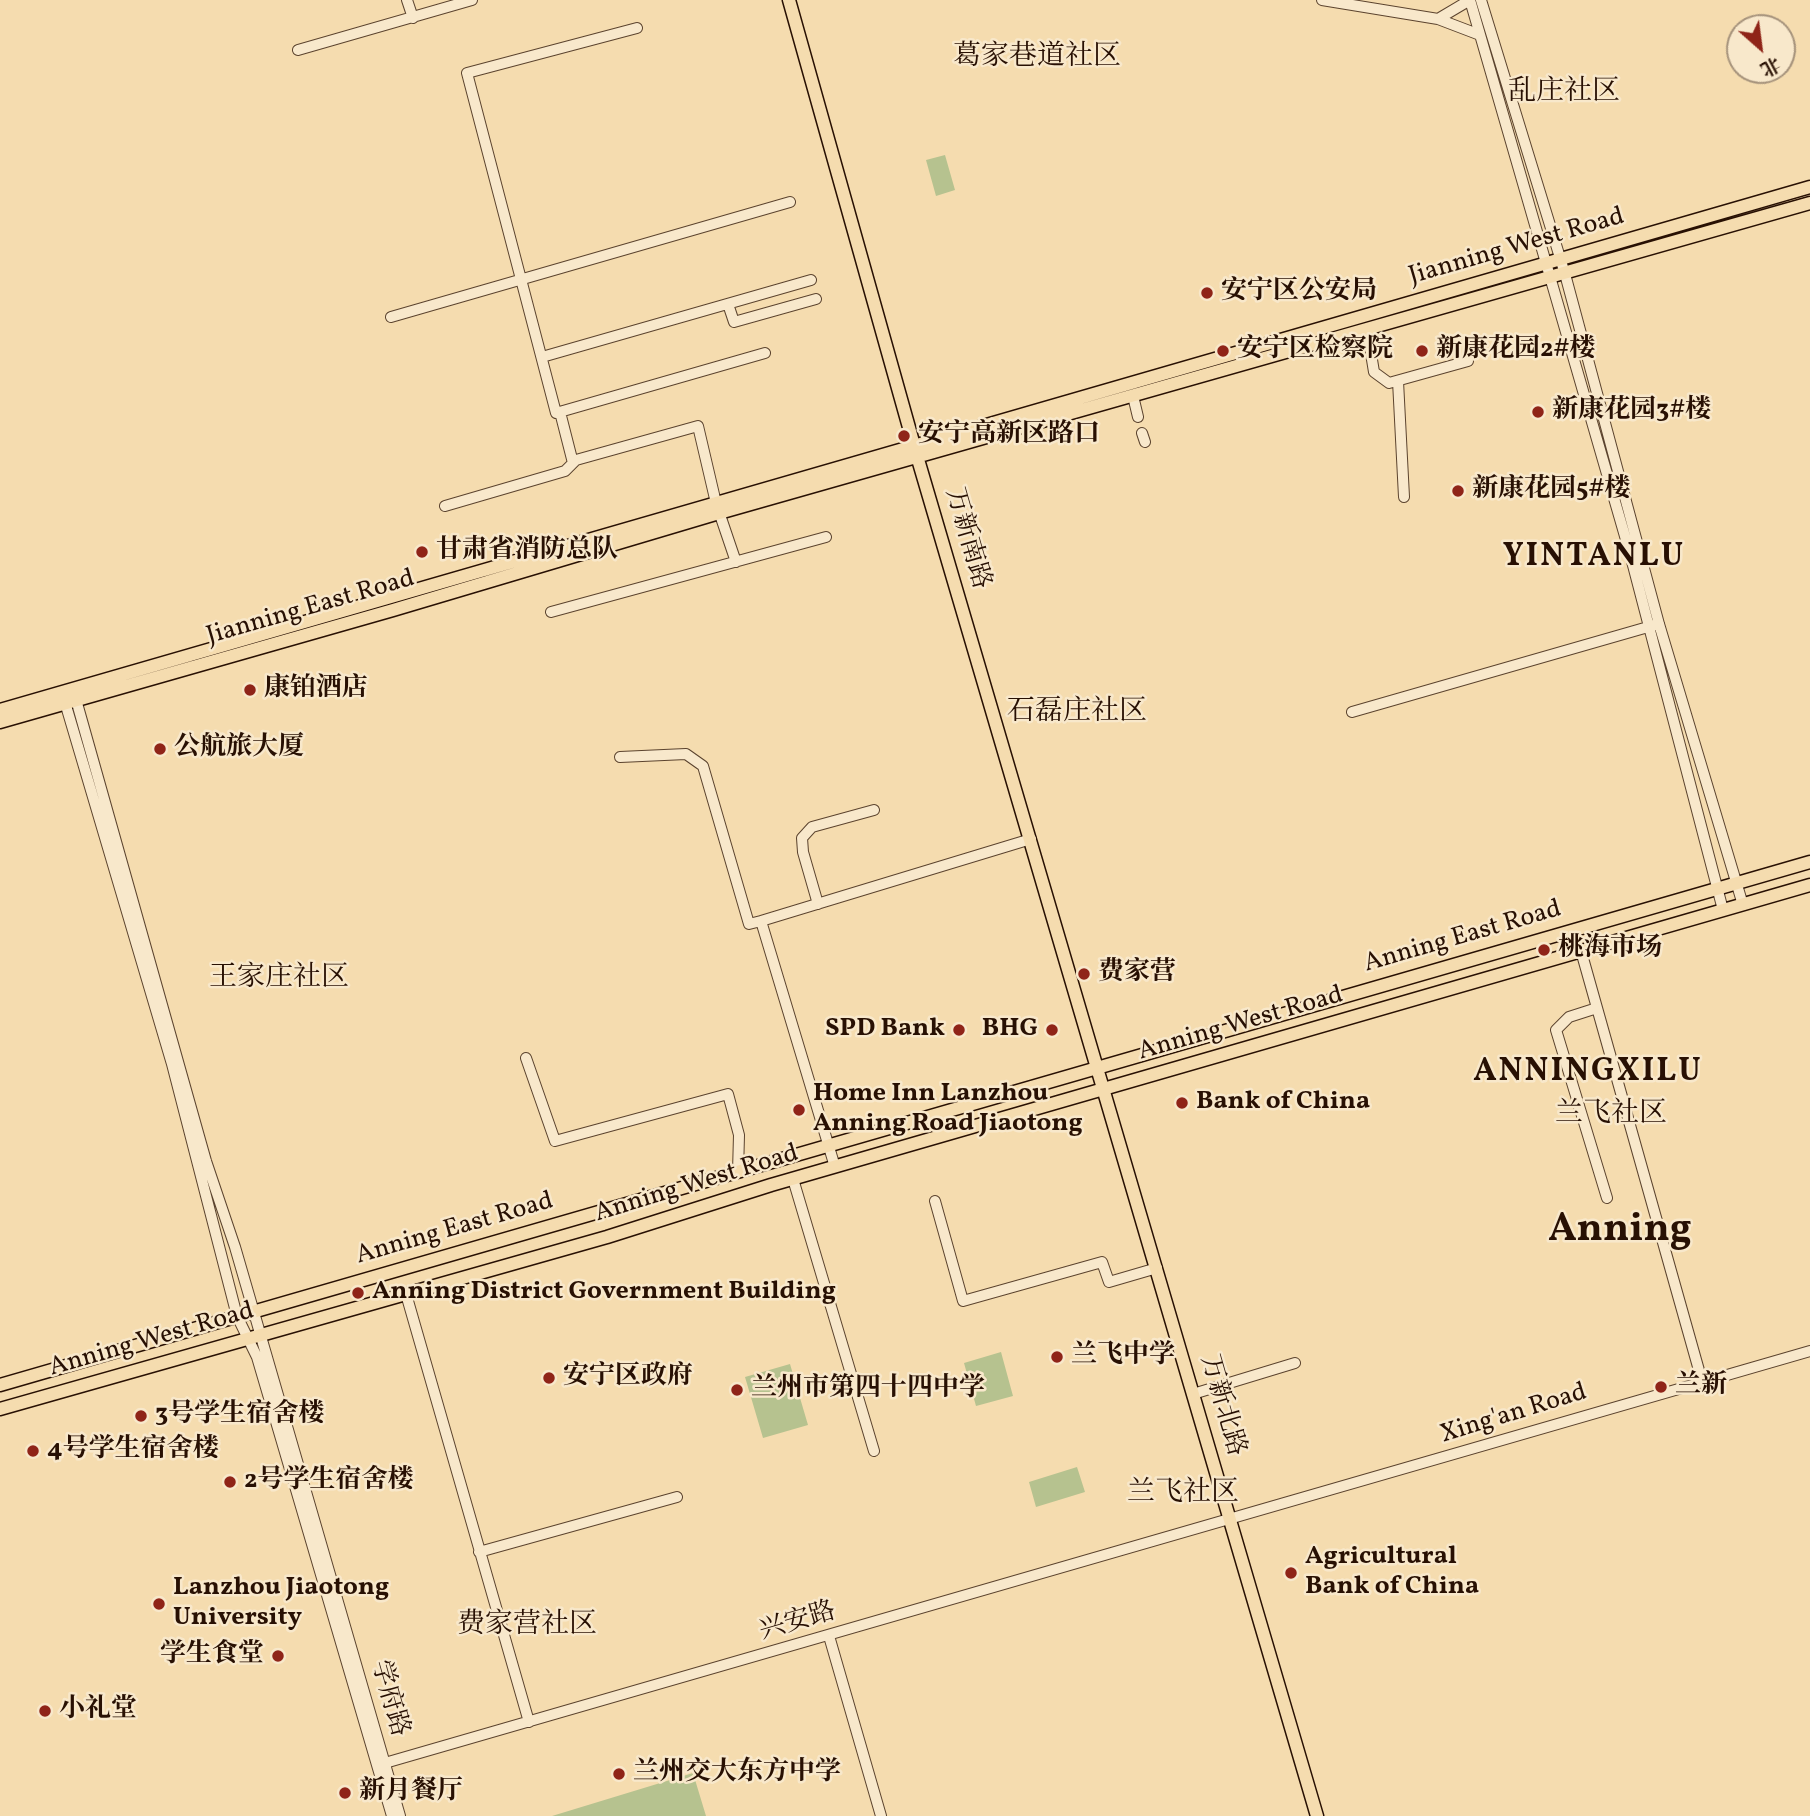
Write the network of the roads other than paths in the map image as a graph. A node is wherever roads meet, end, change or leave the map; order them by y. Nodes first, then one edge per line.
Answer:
1 (407, 0) edge
2 (472, 0) edge
3 (789, 0) edge
4 (1322, 0) edge
5 (1470, 0) edge
6 (1481, 0) edge
7 (413, 18) junction
8 (1438, 19) junction
9 (637, 28) dead end
10 (1480, 35) junction
11 (298, 50) dead end
12 (1810, 187) edge
13 (790, 202) dead end
14 (1810, 203) edge
15 (1560, 259) junction
16 (1547, 263) junction
17 (1564, 274) junction
18 (1551, 277) junction
19 (521, 279) junction
20 (811, 280) dead end
21 (816, 299) dead end
22 (728, 304) junction
23 (391, 317) dead end
24 (1367, 329) junction
25 (765, 353) dead end
26 (541, 357) junction
27 (1468, 361) dead end
28 (1398, 381) junction
29 (1133, 396) junction
30 (560, 412) junction
31 (1138, 417) dead end
32 (916, 452) junction
33 (573, 463) junction
34 (1404, 498) dead end
35 (445, 506) dead end
36 (718, 508) junction
37 (826, 537) dead end
38 (736, 562) junction
39 (551, 612) dead end
40 (1654, 626) junction
41 (69, 696) junction
42 (0, 710) edge
43 (1352, 712) dead end
44 (0, 722) edge
45 (621, 757) dead end
46 (874, 810) dead end
47 (1031, 839) junction
48 (1810, 862) edge
49 (1783, 870) junction
50 (1737, 884) junction
51 (1810, 885) edge
52 (1719, 889) junction
53 (1787, 892) junction
54 (1680, 900) junction
55 (818, 904) junction
56 (1743, 905) junction
57 (1723, 911) junction
58 (761, 921) junction
59 (1685, 921) junction
60 (1581, 951) junction
61 (1597, 1007) junction
62 (526, 1058) dead end
63 (1099, 1068) junction
64 (1106, 1089) junction
65 (829, 1146) junction
66 (835, 1167) junction
67 (738, 1172) junction
68 (793, 1179) junction
69 (1607, 1198) dead end
70 (935, 1201) dead end
71 (1157, 1268) junction
72 (406, 1294) junction
73 (253, 1312) junction
74 (237, 1317) junction
75 (198, 1328) junction
76 (252, 1336) junction
77 (204, 1350) junction
78 (1810, 1351) edge
79 (1295, 1363) dead end
80 (1702, 1381) junction
81 (0, 1385) edge
82 (1193, 1394) junction
83 (0, 1409) edge
84 (874, 1451) dead end
85 (677, 1497) dead end
86 (1230, 1521) junction
87 (480, 1552) junction
88 (829, 1636) junction
89 (529, 1722) junction
90 (382, 1764) junction
91 (392, 1816) edge
92 (400, 1816) edge
93 (881, 1816) edge
94 (1317, 1816) edge

1 - 7 street
2 - 7 street
3 - 32 main road, 万新南路
4 - 8 street
5 - 8 street
5 - 10 street
6 - 15 street
7 - 11 street
8 - 10 street
9 - 19 street
10 - 16 street
12 - 15 main road, Jianning West Road
13 - 19 street
14 - 17 main road, Jianning West Road
15 - 16 main road, Jianning West Road
15 - 17 street
16 - 18 street
16 - 32 main road, Jianning West Road
17 - 18 main road, Jianning West Road
17 - 40 street
18 - 24 main road, Jianning West Road
18 - 40 street
19 - 23 street
19 - 26 street
20 - 22 street
21 - 22 street
22 - 26 street
24 - 28 street
24 - 29 main road, Jianning West Road
25 - 30 street
26 - 30 street
27 - 28 street
28 - 34 street
29 - 31 street
29 - 32 main road, Jianning West Road
30 - 33 street
32 - 36 main road, Jianning East Road
32 - 47 main road, 万新南路
33 - 35 street
33 - 36 street
36 - 38 street
36 - 41 main road, Jianning East Road
37 - 38 street
38 - 39 street
40 - 43 street
40 - 50 street
40 - 52 street
41 - 42 main road, Jianning East Road
41 - 44 main road, Jianning East Road
41 - 73 street, 学府路
41 - 74 street
45 - 58 street
46 - 55 street
47 - 55 street
47 - 63 main road, 万新南路
48 - 49 main road, Anning East Road
49 - 50 main road, Anning East Road
49 - 53 main road
50 - 52 main road, Anning East Road
50 - 56 street
51 - 53 main road, Anning West Road
52 - 54 main road, Anning East Road
52 - 57 street
53 - 56 main road, Anning West Road
54 - 59 main road
54 - 63 main road, Anning East Road
55 - 58 street
56 - 57 main road, Anning West Road
57 - 59 main road, Anning West Road
58 - 65 street
59 - 60 main road, Anning West Road
60 - 61 street
60 - 64 main road, Anning West Road
61 - 69 street
61 - 80 street
62 - 67 street
63 - 64 main road, 万新南路
63 - 65 main road, Anning East Road
64 - 66 main road, Anning West Road
64 - 71 main road, 万新北路
65 - 66 street
65 - 67 main road, Anning East Road
66 - 68 main road, Anning West Road
67 - 73 main road, Anning East Road
68 - 72 main road, Anning West Road
68 - 84 street
70 - 71 street
71 - 82 main road, 万新北路
72 - 76 main road, Anning West Road
72 - 87 street
73 - 74 main road, Anning East Road
73 - 76 street, 学府路
74 - 75 main road, Anning East Road
74 - 76 street
75 - 77 main road
75 - 81 main road, Anning East Road
76 - 77 main road, Anning West Road
76 - 90 street, 学府路
77 - 83 main road, Anning West Road
78 - 80 street, Xing'an Road
79 - 82 street
80 - 86 street, Xing'an Road
82 - 86 main road, 万新北路
85 - 87 street
86 - 88 street, 兴安路
86 - 94 main road, 万新北路
87 - 89 street
88 - 89 street, 兴安路
88 - 93 street
89 - 90 street, 兴安路
90 - 91 street, 学府路
90 - 92 street, 学府路

